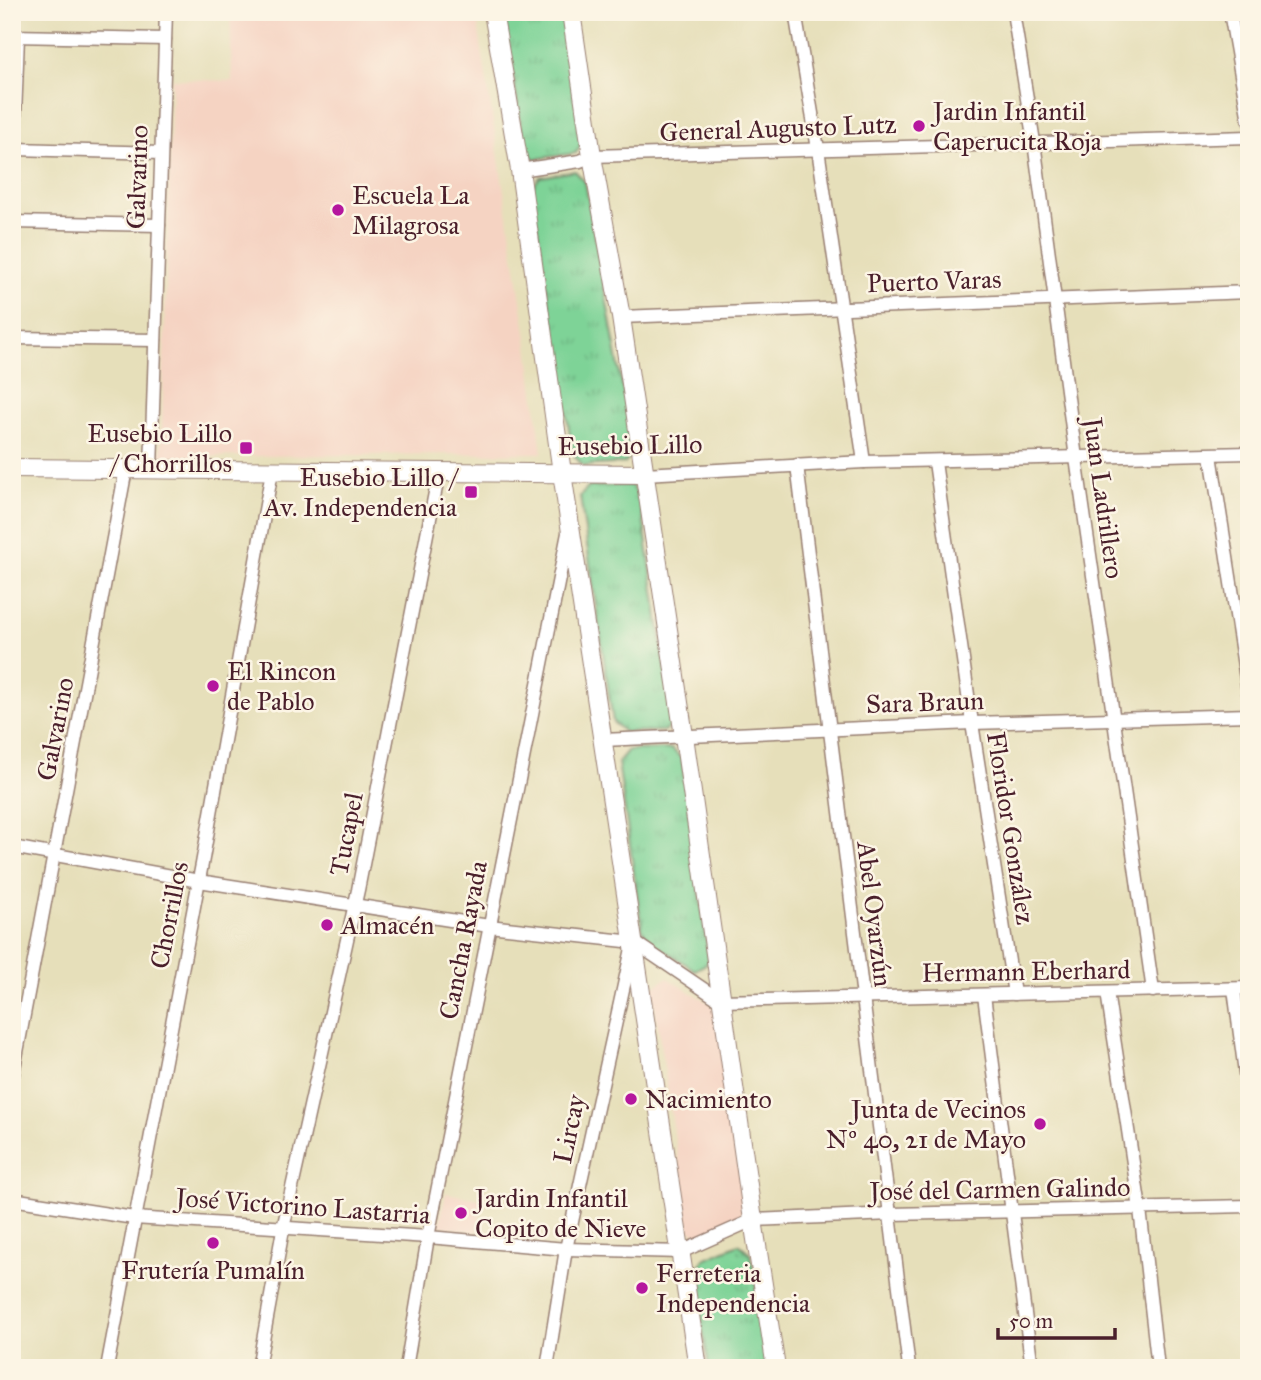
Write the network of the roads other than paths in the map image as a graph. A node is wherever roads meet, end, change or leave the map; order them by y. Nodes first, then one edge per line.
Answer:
1 (166, 12) edge
2 (493, 12) edge
3 (571, 12) edge
4 (795, 12) edge
5 (1013, 12) edge
6 (1230, 12) edge
7 (15, 36) edge
8 (165, 39) junction
9 (1249, 121) edge
10 (1249, 137) edge
11 (1034, 142) junction
12 (15, 149) junction
13 (818, 149) junction
14 (161, 153) junction
15 (592, 156) junction
16 (520, 170) junction
17 (12, 197) edge
18 (12, 222) edge
19 (159, 225) junction
20 (1249, 292) edge
21 (1054, 301) junction
22 (841, 307) junction
23 (621, 317) junction
24 (12, 338) edge
25 (155, 340) junction
26 (1249, 453) edge
27 (1211, 454) junction
28 (1076, 458) junction
29 (935, 461) junction
30 (864, 462) junction
31 (797, 466) junction
32 (12, 468) edge
33 (126, 469) junction
34 (151, 469) junction
35 (272, 471) junction
36 (439, 472) junction
37 (562, 473) junction
38 (644, 474) junction
39 (570, 522) junction
40 (1249, 698) edge
41 (1249, 715) edge
42 (1113, 718) junction
43 (972, 723) junction
44 (829, 729) junction
45 (684, 736) junction
46 (603, 740) junction
47 (12, 847) edge
48 (55, 854) junction
49 (199, 881) junction
50 (355, 905) junction
51 (489, 926) junction
52 (634, 942) junction
53 (1249, 988) edge
54 (1234, 989) junction
55 (1153, 990) junction
56 (1107, 992) junction
57 (1014, 994) junction
58 (984, 995) junction
59 (862, 998) junction
60 (721, 1001) junction
61 (12, 1079) edge
62 (1249, 1103) edge
63 (12, 1199) edge
64 (1249, 1206) edge
65 (1140, 1209) junction
66 (1013, 1211) junction
67 (892, 1214) junction
68 (134, 1218) junction
69 (752, 1220) junction
70 (283, 1229) junction
71 (428, 1237) junction
72 (566, 1249) junction
73 (681, 1252) junction
74 (107, 1368) edge
75 (258, 1368) edge
76 (406, 1368) edge
77 (547, 1368) edge
78 (698, 1368) edge
79 (776, 1368) edge
80 (909, 1368) edge
81 (1031, 1368) edge
82 (1158, 1368) edge

1 - 8 street, Galvarino
2 - 16 main road
3 - 15 main road
4 - 13 street
5 - 11 street, Juan Ladrillero
6 - 9 street
7 - 8 street
7 - 12 street
8 - 14 street, Galvarino
10 - 11 street, General Augusto Lutz
11 - 13 street, General Augusto Lutz
11 - 21 street, Juan Ladrillero
12 - 14 street
12 - 17 street
13 - 15 street, General Augusto Lutz
13 - 22 street
14 - 19 street, Galvarino
15 - 16 street, General Augusto Lutz
15 - 23 main road
16 - 37 main road
18 - 19 street
19 - 25 street, Galvarino
20 - 21 street, Puerto Varas
21 - 22 street, Puerto Varas
21 - 28 street, Juan Ladrillero
22 - 23 street, Puerto Varas
22 - 30 street
23 - 38 main road
24 - 25 street
25 - 34 street, Galvarino
26 - 27 street, Eusebio Lillo
27 - 28 street, Eusebio Lillo
27 - 40 street
28 - 29 street, Eusebio Lillo
28 - 42 street, Juan Ladrillero
29 - 30 street, Eusebio Lillo
29 - 43 street, Floridor González
30 - 31 street, Eusebio Lillo
31 - 38 street, Eusebio Lillo
31 - 44 street, Abel Oyarzún
32 - 33 main road, Eusebio Lillo
33 - 34 main road, Eusebio Lillo
33 - 48 street, Galvarino
34 - 35 main road, Eusebio Lillo
35 - 36 main road, Eusebio Lillo
35 - 49 street, Chorrillos
36 - 37 main road, Eusebio Lillo
36 - 50 street, Tucapel
37 - 38 main road, Eusebio Lillo
37 - 39 main road
38 - 45 main road
39 - 46 main road
39 - 51 street, Cancha Rayada
41 - 42 street, Sara Braun
42 - 43 street, Sara Braun
42 - 55 street, Juan Ladrillero
43 - 44 street, Sara Braun
43 - 57 street, Floridor González
44 - 45 street, Sara Braun
44 - 59 street, Abel Oyarzún
45 - 46 street, Sara Braun
45 - 60 main road
46 - 52 main road
47 - 48 street
48 - 49 street
48 - 61 street, Galvarino
49 - 50 street
49 - 68 street, Chorrillos
50 - 51 street
50 - 70 street, Tucapel
51 - 52 street
51 - 71 street, Cancha Rayada
52 - 60 street
52 - 72 street, Lircay
52 - 73 main road
53 - 54 street, Hermann Eberhard
54 - 55 street, Hermann Eberhard
54 - 62 street
55 - 56 street, Hermann Eberhard
56 - 57 street, Hermann Eberhard
56 - 65 street
57 - 58 street, Hermann Eberhard
58 - 59 street, Hermann Eberhard
58 - 66 street
59 - 60 street, Hermann Eberhard
59 - 67 street, Abel Oyarzún
60 - 69 main road
63 - 68 street, José Victorino Lastarria
64 - 65 street, José del Carmen Galindo
65 - 66 street, José del Carmen Galindo
65 - 82 street
66 - 67 street, José del Carmen Galindo
66 - 81 street
67 - 69 street, José del Carmen Galindo
67 - 80 street, Abel Oyarzún
68 - 70 street, José Victorino Lastarria
68 - 74 street, Chorrillos
69 - 73 street, José Victorino Lastarria
69 - 79 main road
70 - 71 street, José Victorino Lastarria
70 - 75 street, Tucapel
71 - 72 street, José Victorino Lastarria
71 - 76 street, Cancha Rayada
72 - 73 street, José Victorino Lastarria
72 - 77 street, Lircay
73 - 78 main road

